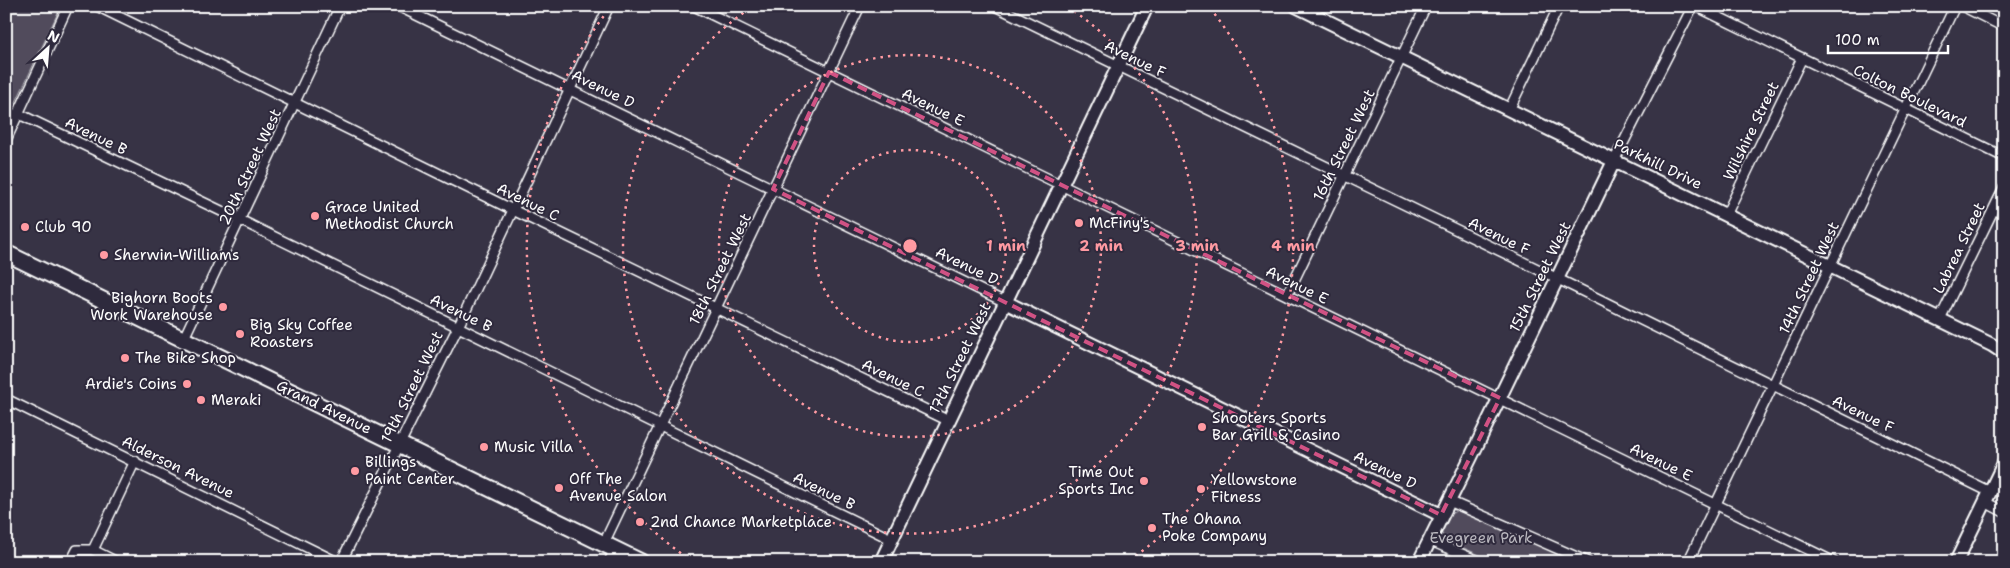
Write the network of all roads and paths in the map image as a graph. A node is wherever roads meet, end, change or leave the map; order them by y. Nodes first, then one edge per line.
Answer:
1 (68, 6) edge
2 (98, 6) edge
3 (340, 6) edge
4 (398, 6) edge
5 (609, 6) edge
6 (694, 6) edge
7 (860, 6) edge
8 (995, 6) edge
9 (1147, 6) edge
10 (1296, 6) edge
11 (1426, 6) edge
12 (1559, 6) edge
13 (1694, 6) edge
14 (1955, 6) edge
15 (1962, 6) edge
16 (2004, 26) edge
17 (1401, 57) junction
18 (1802, 58) junction
19 (1118, 66) junction
20 (829, 72) junction
21 (569, 91) junction
22 (295, 103) junction
23 (1906, 109) junction
24 (1509, 110) junction
25 (17, 114) junction
26 (6, 140) edge
27 (2004, 157) edge
28 (1614, 160) junction
29 (1344, 177) junction
30 (1061, 185) junction
31 (2004, 188) edge
32 (773, 189) junction
33 (513, 210) junction
34 (1726, 215) junction
35 (240, 220) junction
36 (6, 253) edge
37 (1830, 266) junction
38 (1556, 278) junction
39 (1287, 295) junction
40 (1005, 302) junction
41 (716, 308) junction
42 (1940, 319) junction
43 (458, 327) junction
44 (184, 338) junction
45 (2004, 353) edge
46 (1773, 386) junction
47 (6, 398) edge
48 (1500, 398) junction
49 (947, 420) junction
50 (660, 426) junction
51 (400, 444) junction
52 (135, 461) junction
53 (2004, 463) edge
54 (1987, 497) junction
55 (1449, 501) junction
56 (1716, 504) junction
57 (2004, 512) edge
58 (1441, 515) junction
59 (891, 539) junction
60 (1429, 540) junction
61 (93, 550) junction
62 (609, 551) edge
63 (71, 562) edge
64 (116, 562) edge
65 (337, 562) edge
66 (341, 562) edge
67 (641, 562) edge
68 (881, 562) edge
69 (1418, 562) edge
70 (1480, 562) edge
71 (1588, 562) edge
72 (1688, 562) edge
73 (1834, 562) edge
74 (1956, 562) edge

1 - 25 street
2 - 22 street, Avenue C
3 - 22 street, 20th Street West
4 - 21 street, Avenue D
5 - 21 street, 19th Street West
6 - 20 street, Avenue E
7 - 20 street, 18th Street West
8 - 19 street, Avenue F
9 - 19 street, 17th Street West
10 - 17 street, Parkhill Drive
11 - 17 street, 16th Street West
12 - 24 street
13 - 18 street, Colton Boulevard
13 - 28 street, 15th Street West
14 - 23 street, 14th Street West
15 - 16 street
17 - 24 street, Parkhill Drive
17 - 29 street, 16th Street West
18 - 23 street, Colton Boulevard
18 - 34 street, Wilshire Street
19 - 29 street, Avenue F
19 - 30 street, 17th Street West
20 - 30 street, Avenue E
20 - 32 street, 18th Street West
21 - 32 street, Avenue D
21 - 33 street, 19th Street West
22 - 33 street, Avenue C
22 - 35 street, 20th Street West
23 - 27 street, Colton Boulevard
23 - 37 street, 14th Street West
24 - 28 street, Parkhill Drive
25 - 26 street
25 - 35 street, Avenue B
28 - 34 street, Parkhill Drive
28 - 38 street, 15th Street West
29 - 38 street, Avenue F
29 - 39 street, 16th Street West
30 - 39 street, Avenue E
30 - 40 street, 17th Street West
31 - 42 street, Labrea Street
32 - 40 street, Avenue D
32 - 41 street, 18th Street West
33 - 41 street, Avenue C
33 - 43 street, 19th Street West
34 - 37 street, Parkhill Drive
35 - 43 street, Avenue B
35 - 44 street, 20th Street West
36 - 44 main road, Grand Avenue
37 - 42 street, Parkhill Drive
37 - 46 street, 14th Street West
38 - 46 street, Avenue F
38 - 48 street, 15th Street West
39 - 48 street, Avenue E
40 - 49 street, 17th Street West
40 - 58 street, Avenue D
41 - 49 street, Avenue C
41 - 50 street, 18th Street West
42 - 45 street, Parkhill Drive
43 - 50 street, Avenue B
43 - 51 street, 19th Street West
44 - 51 main road, Grand Avenue
46 - 54 street, Avenue F
46 - 56 street, 14th Street West
47 - 52 street, Alderson Avenue
48 - 55 street, 15th Street West
48 - 56 street, Avenue E
49 - 59 street, 17th Street West
50 - 59 street, Avenue B
50 - 62 street, 18th Street West
51 - 62 main road, Grand Avenue
51 - 66 street, 19th Street West
52 - 61 street
52 - 65 street, Alderson Avenue
53 - 54 street
54 - 57 street, Avenue F
54 - 74 street
55 - 58 street, 15th Street West
55 - 71 street
56 - 72 street, 14th Street West
56 - 73 street, Avenue E
58 - 60 street, 15th Street West
59 - 68 street, 17th Street West
60 - 69 street, 15th Street West
60 - 70 street
61 - 63 street
61 - 64 street
62 - 67 main road, Grand Avenue

